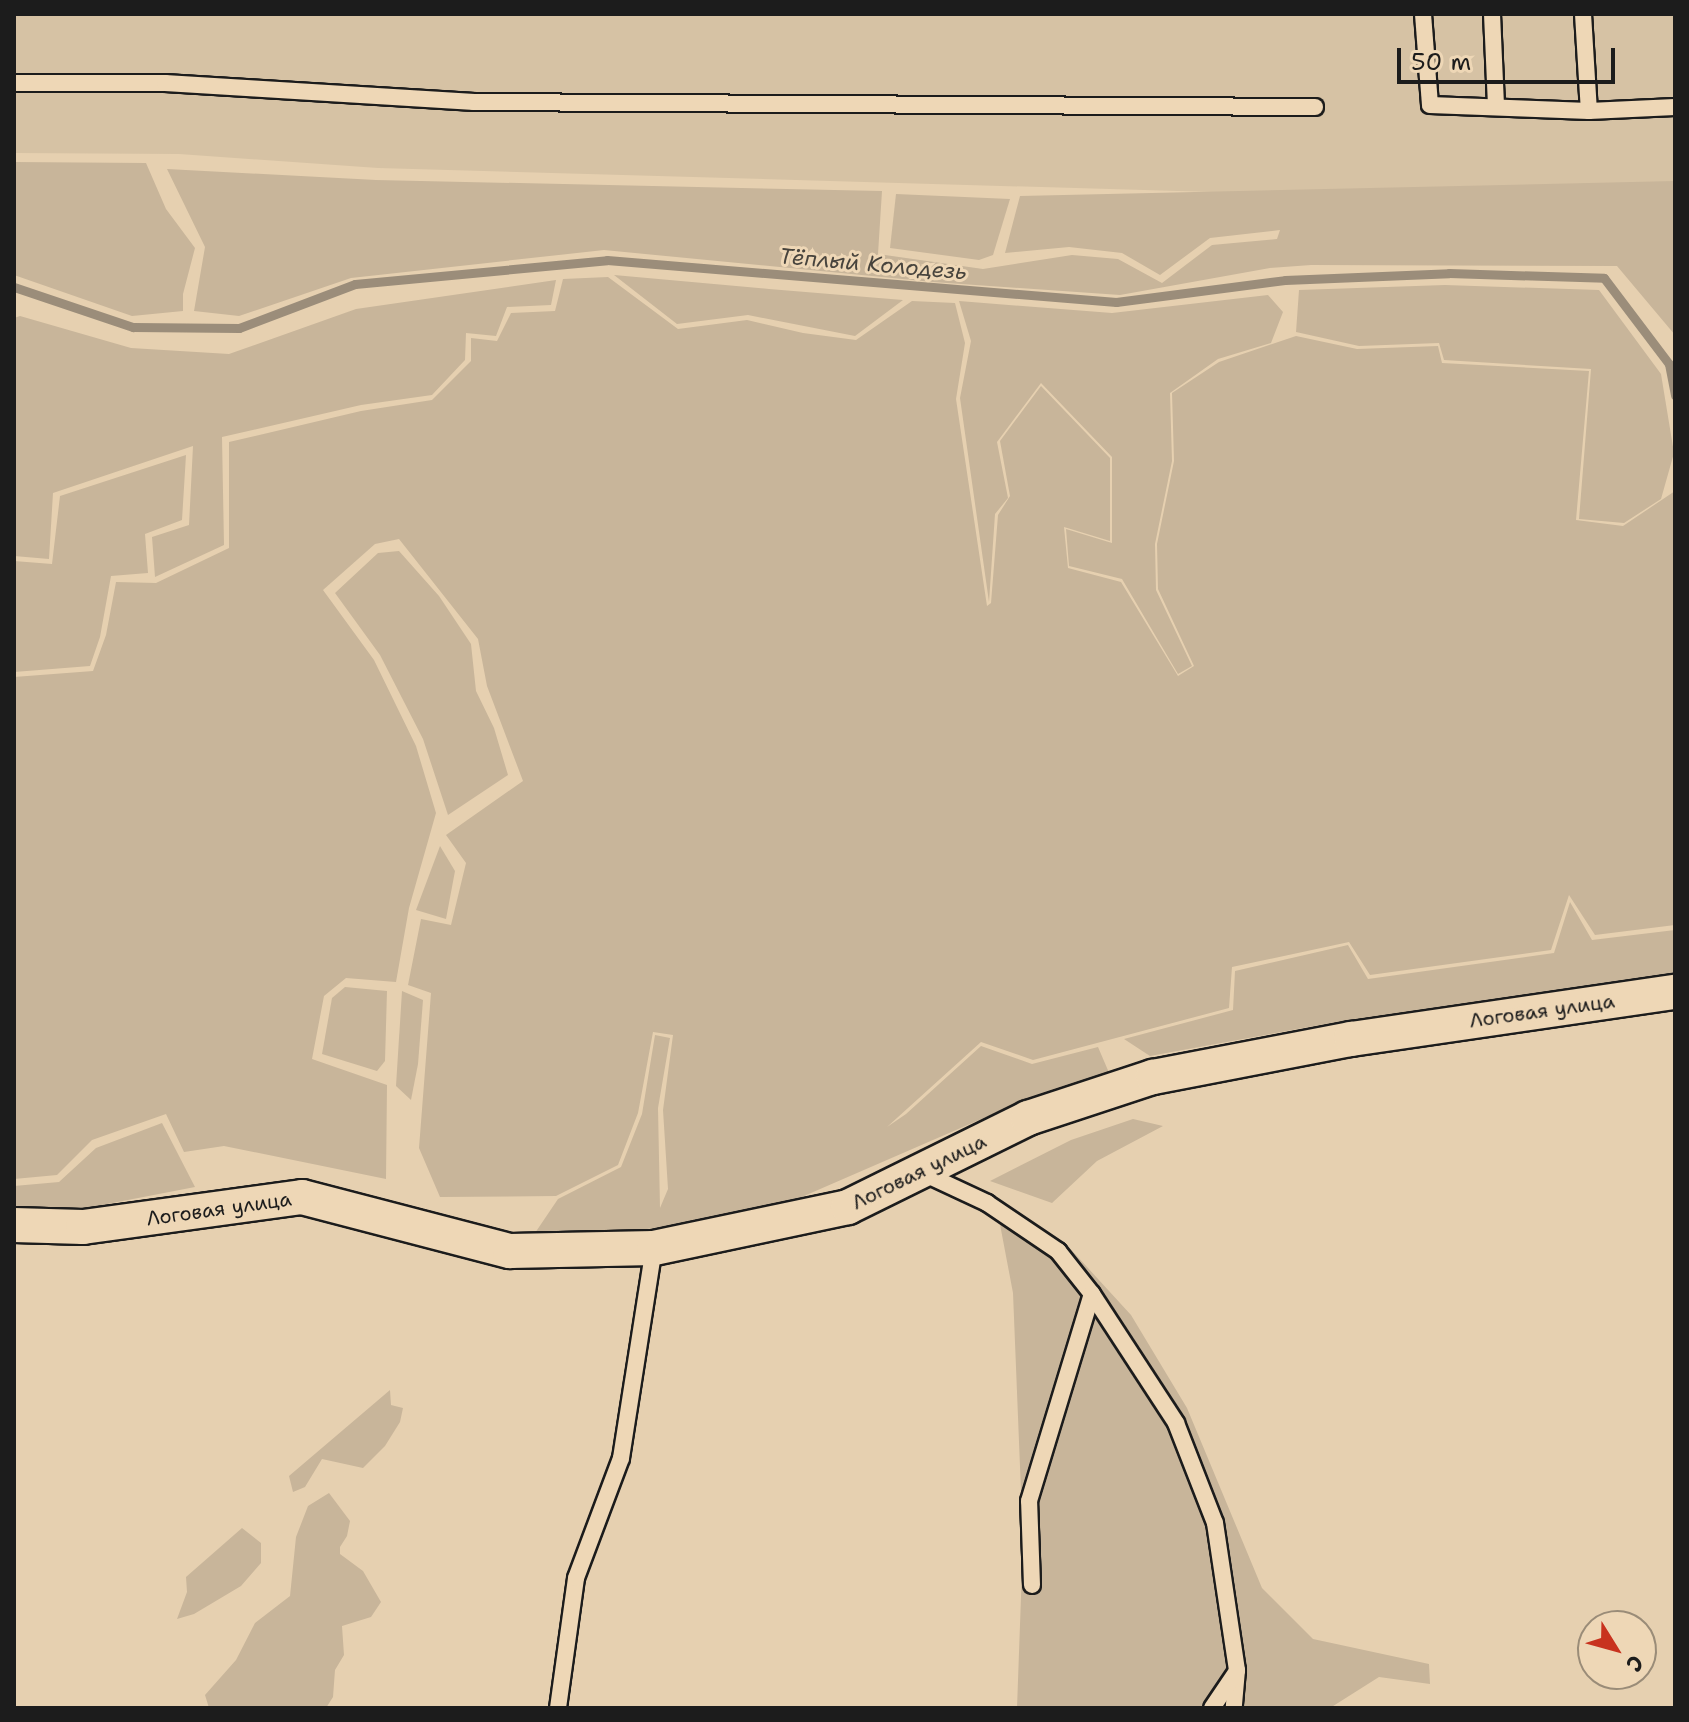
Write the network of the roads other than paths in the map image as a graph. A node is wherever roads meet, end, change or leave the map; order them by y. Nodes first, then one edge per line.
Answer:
1 (1423, 14) edge
2 (1492, 14) edge
3 (1583, 14) edge
4 (14, 83) edge
5 (1496, 105) junction
6 (1315, 107) dead end
7 (1675, 107) edge
8 (1589, 111) junction
9 (1675, 992) edge
10 (923, 1173) junction
11 (14, 1225) edge
12 (654, 1248) junction
13 (1092, 1294) junction
14 (1032, 1585) dead end
15 (1237, 1670) junction
16 (558, 1708) edge
17 (1212, 1708) edge
18 (1234, 1708) edge

1 - 5 lane
2 - 5 lane
3 - 8 lane
4 - 6 lane
5 - 8 lane
7 - 8 lane
9 - 10 street, Логовая улица
10 - 12 street, Логовая улица
10 - 13 lane
11 - 12 street, Логовая улица
12 - 16 lane
13 - 14 lane
13 - 15 lane
15 - 17 lane
15 - 18 lane

